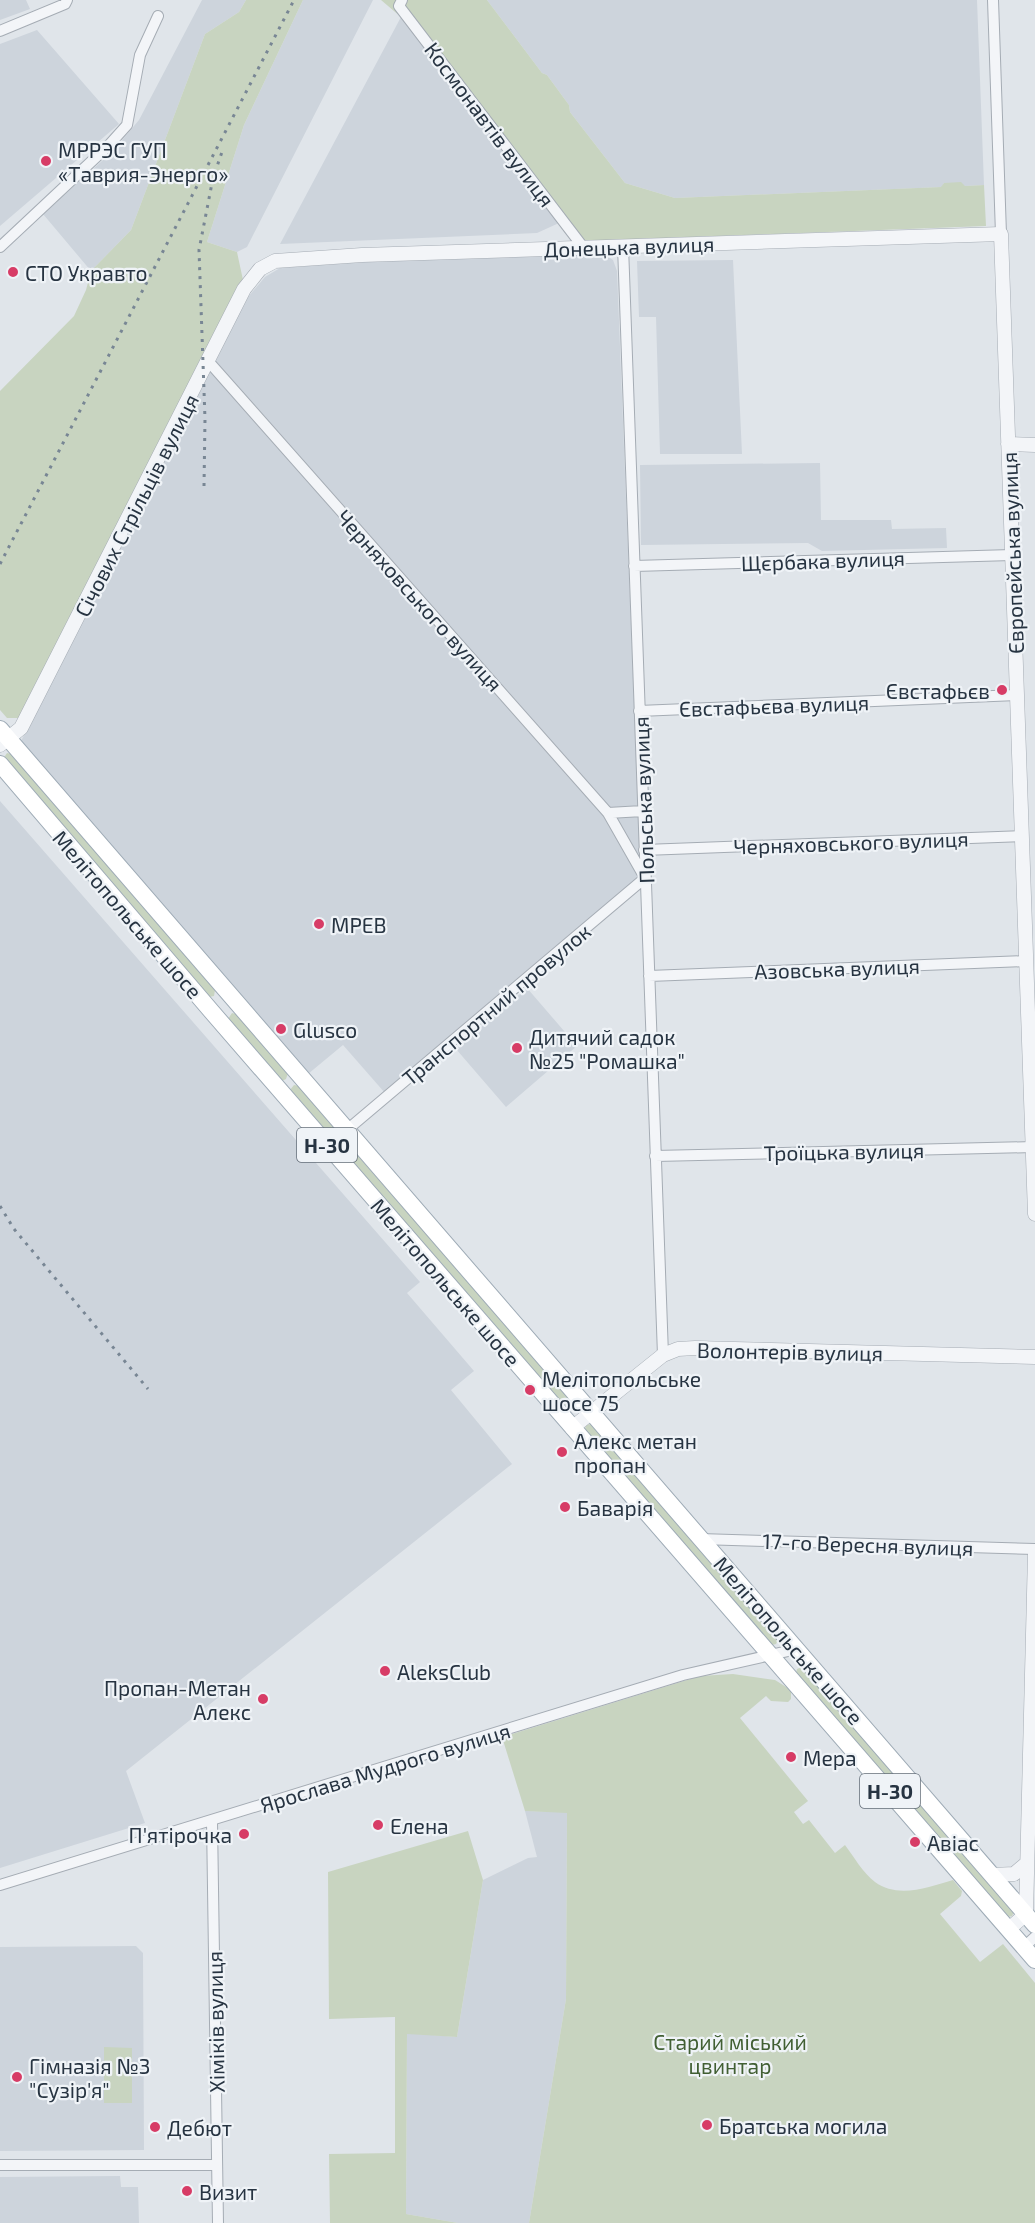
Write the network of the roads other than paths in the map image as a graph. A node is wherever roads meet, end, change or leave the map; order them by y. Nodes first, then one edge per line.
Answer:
1 (67, 0) edge
2 (402, 0) edge
3 (993, 0) edge
4 (158, 16) dead end
5 (0, 31) edge
6 (1001, 234) junction
7 (623, 246) junction
8 (0, 247) edge
9 (583, 248) junction
10 (260, 269) joint
11 (209, 362) junction
12 (1008, 444) junction
13 (1035, 446) edge
14 (1012, 555) junction
15 (634, 566) junction
16 (1017, 695) junction
17 (639, 711) junction
18 (3, 738) edge
19 (0, 765) edge
20 (643, 811) junction
21 (609, 813) junction
22 (1022, 836) junction
23 (644, 850) junction
24 (645, 878) junction
25 (1026, 961) junction
26 (649, 976) junction
27 (347, 1130) junction
28 (328, 1146) junction
29 (1033, 1147) junction
30 (656, 1156) junction
31 (1035, 1214) edge
32 (663, 1355) junction
33 (1035, 1357) edge
34 (591, 1412) junction
35 (572, 1428) junction
36 (700, 1539) junction
37 (1035, 1549) edge
38 (1035, 1554) edge
39 (797, 1649) junction
40 (771, 1655) junction
41 (1033, 1743) edge
42 (212, 1821) junction
43 (1028, 1863) junction
44 (992, 1875) junction
45 (0, 1885) edge
46 (1030, 1920) edge
47 (1009, 1929) junction
48 (1029, 1942) edge
49 (1035, 1960) edge
50 (0, 2165) edge
51 (217, 2165) junction
52 (218, 2223) edge

1 - 5 street
2 - 9 street, Космонавтів вулиця
3 - 6 street, Європейська вулиця
4 - 8 street
6 - 7 street, Донецька вулиця
6 - 12 street, Європейська вулиця
7 - 9 street, Донецька вулиця
7 - 15 street, Польська вулиця
9 - 10 street, Донецька вулиця
10 - 11 street, Січових Стрільців вулиця
11 - 18 street, Січових Стрільців вулиця
11 - 21 street, Черняховського вулиця
12 - 13 street
12 - 14 street, Європейська вулиця
14 - 15 street, Щєрбака вулиця
14 - 16 street, Європейська вулиця
15 - 17 street, Польська вулиця
16 - 17 street, Євстафьєва вулиця
16 - 22 street, Європейська вулиця
17 - 20 street, Польська вулиця
18 - 27 main road, Мелітопольське шосе / Н-30
19 - 28 main road, Мелітопольське шосе / Н-30
20 - 21 street
20 - 23 street, Польська вулиця
21 - 24 street, Черняховського вулиця
22 - 23 street, Черняховського вулиця
22 - 25 street, Європейська вулиця
23 - 24 street, Польська вулиця
24 - 26 street, Польська вулиця
24 - 27 street, Транспортний провулок
25 - 26 street, Азовська вулиця
25 - 29 street, Європейська вулиця
26 - 30 street, Польська вулиця
27 - 28 street, Транспортний провулок
27 - 34 main road, Мелітопольське шосе / Н-30
28 - 35 main road, Мелітопольське шосе / Н-30
29 - 30 street, Троїцька вулиця
29 - 31 street, Європейська вулиця
30 - 32 street, Польська вулиця
32 - 33 street, Волонтерів вулиця
32 - 34 street, Волонтерів вулиця
34 - 35 street, Волонтерів вулиця
34 - 36 main road, Мелітопольське шосе / Н-30
35 - 40 main road, Мелітопольське шосе / Н-30
36 - 37 street, 17-го Вересня вулиця
36 - 39 main road, Мелітопольське шосе / Н-30
38 - 41 street
39 - 40 street, Ярослава Мудрого вулиця
39 - 44 main road, Мелітопольське шосе / Н-30
40 - 42 street, Ярослава Мудрого вулиця
40 - 47 main road, Мелітопольське шосе / Н-30
41 - 43 street
42 - 45 street, Ярослава Мудрого вулиця
42 - 51 street, Хіміків вулиця
43 - 44 street
43 - 46 street
44 - 46 main road, Мелітопольське шосе / Н-30
46 - 47 street
47 - 48 main road, Мелітопольське шосе / Н-30
48 - 49 main road, Мелітопольське шосе / Н-30
50 - 51 street
51 - 52 street, Хіміків вулиця

